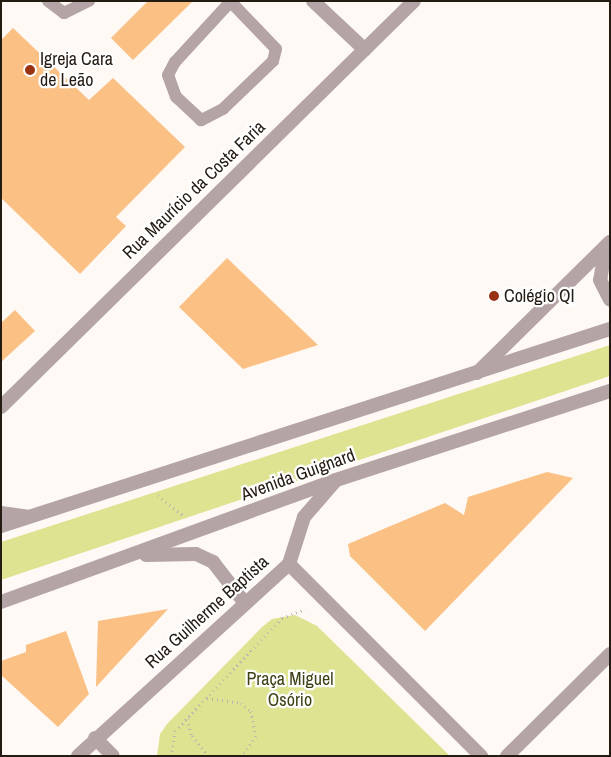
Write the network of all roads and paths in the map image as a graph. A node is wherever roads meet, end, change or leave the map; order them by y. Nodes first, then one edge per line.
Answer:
1 (48, 1) edge
2 (89, 1) edge
3 (314, 1) edge
4 (414, 1) edge
5 (231, 2) edge
6 (365, 50) junction
7 (610, 242) edge
8 (610, 300) edge
9 (610, 330) edge
10 (474, 376) junction
11 (610, 391) edge
12 (1, 407) edge
13 (148, 479) junction
14 (336, 480) junction
15 (1, 513) edge
16 (29, 517) junction
17 (1, 526) edge
18 (197, 531) junction
19 (130, 556) junction
20 (289, 564) junction
21 (42, 588) junction
22 (1, 594) edge
23 (1, 602) edge
24 (244, 602) junction
25 (311, 610) dead end
26 (610, 654) edge
27 (207, 698) junction
28 (187, 719) junction
29 (95, 738) junction
30 (78, 756) edge
31 (113, 756) edge
32 (171, 756) edge
33 (208, 756) edge
34 (242, 756) edge
35 (481, 756) edge
36 (507, 756) edge

1 - 2 lane
3 - 6 street
4 - 6 street, Rua Maurício da Costa Faria
5 - 5 lane
6 - 12 street, Rua Maurício da Costa Faria
7 - 8 street
7 - 10 street
9 - 10 street
10 - 13 street
11 - 14 street, Avenida Guignard
13 - 16 street
13 - 18 path
14 - 18 street, Avenida Guignard
14 - 20 street, Rua Guilherme Baptista
15 - 16 street
16 - 17 street
18 - 19 street, Avenida Guignard
19 - 21 street, Avenida Guignard
19 - 24 street
20 - 24 street, Rua Guilherme Baptista
20 - 35 street
21 - 22 street
21 - 23 street, Avenida Guignard
24 - 29 street, Rua Guilherme Baptista
25 - 27 path
26 - 36 street
27 - 28 path
27 - 34 path
28 - 32 path
28 - 33 path
29 - 30 street, Rua Guilherme Baptista
29 - 31 street

